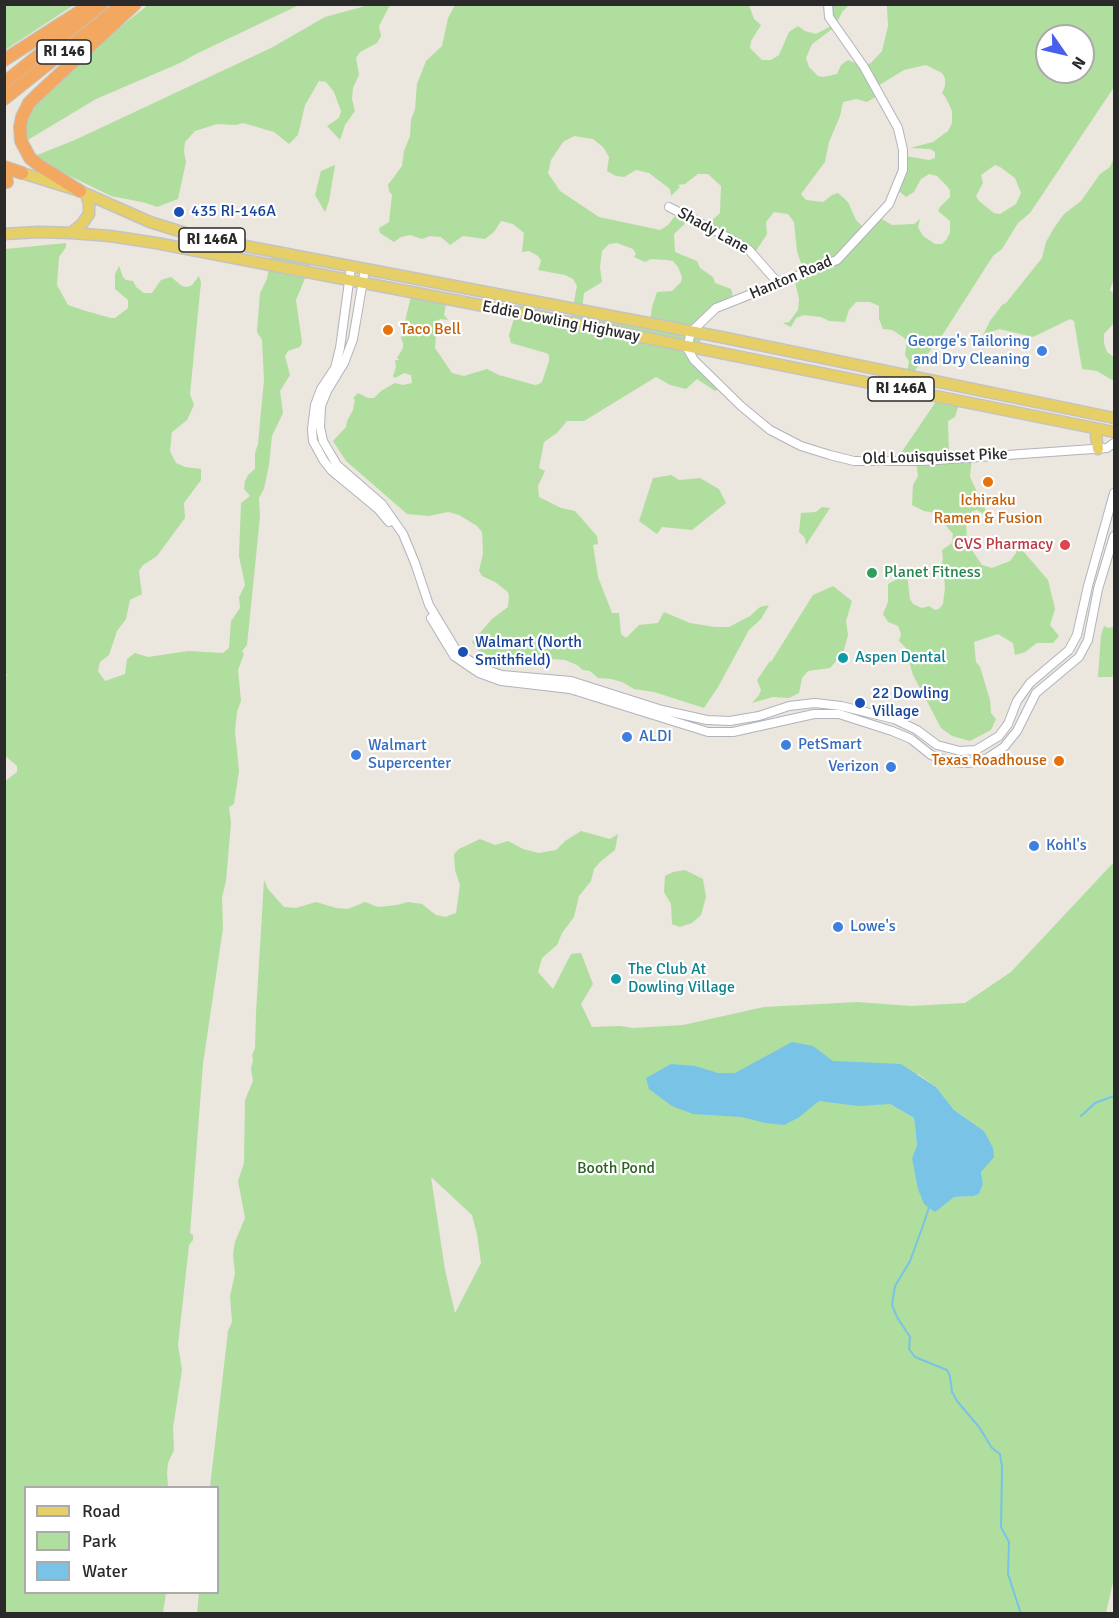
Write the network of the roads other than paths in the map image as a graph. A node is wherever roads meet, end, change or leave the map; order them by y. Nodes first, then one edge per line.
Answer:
1 (91, 4) edge
2 (102, 4) edge
3 (123, 4) edge
4 (135, 4) edge
5 (828, 4) edge
6 (4, 60) edge
7 (4, 83) edge
8 (4, 99) edge
9 (4, 167) edge
10 (22, 172) junction
11 (6, 184) edge
12 (83, 192) junction
13 (669, 207) dead end
14 (71, 232) junction
15 (4, 234) edge
16 (351, 267) junction
17 (365, 269) junction
18 (350, 281) junction
19 (363, 284) junction
20 (779, 284) junction
21 (691, 332) junction
22 (340, 348) junction
23 (687, 348) junction
24 (350, 349) junction
25 (1114, 418) edge
26 (1095, 429) junction
27 (1114, 432) edge
28 (1114, 443) edge
29 (1098, 449) junction
30 (1114, 493) edge
31 (1114, 536) edge

1 - 6 highway
2 - 7 highway, RI 146
3 - 8 highway, RI 146
4 - 12 highway
5 - 20 street, Hanton Road
9 - 10 highway, RI 146A
9 - 11 highway
10 - 11 street
10 - 12 main road, RI 146A
12 - 14 main road
12 - 16 main road, Eddie Dowling Highway / RI 146A
13 - 20 street, Shady Lane
14 - 15 main road, Eddie Dowling Highway / RI 146A
14 - 18 main road, Eddie Dowling Highway / RI 146A
16 - 17 main road, Eddie Dowling Highway / RI 146A
16 - 18 street
17 - 19 street
17 - 21 main road, Eddie Dowling Highway / RI 146A
18 - 19 main road, Eddie Dowling Highway / RI 146A
18 - 22 street
19 - 23 main road, Eddie Dowling Highway / RI 146A
19 - 24 street
20 - 21 street, Hanton Road
21 - 23 street
21 - 25 main road, Eddie Dowling Highway / RI 146A
22 - 24 street
22 - 31 street
23 - 26 main road, Eddie Dowling Highway / RI 146A
23 - 29 street, Old Louisquisset Pike
24 - 30 street
26 - 27 main road, Eddie Dowling Highway / RI 146A
26 - 29 main road
28 - 29 street, Old Louisquisset Pike

